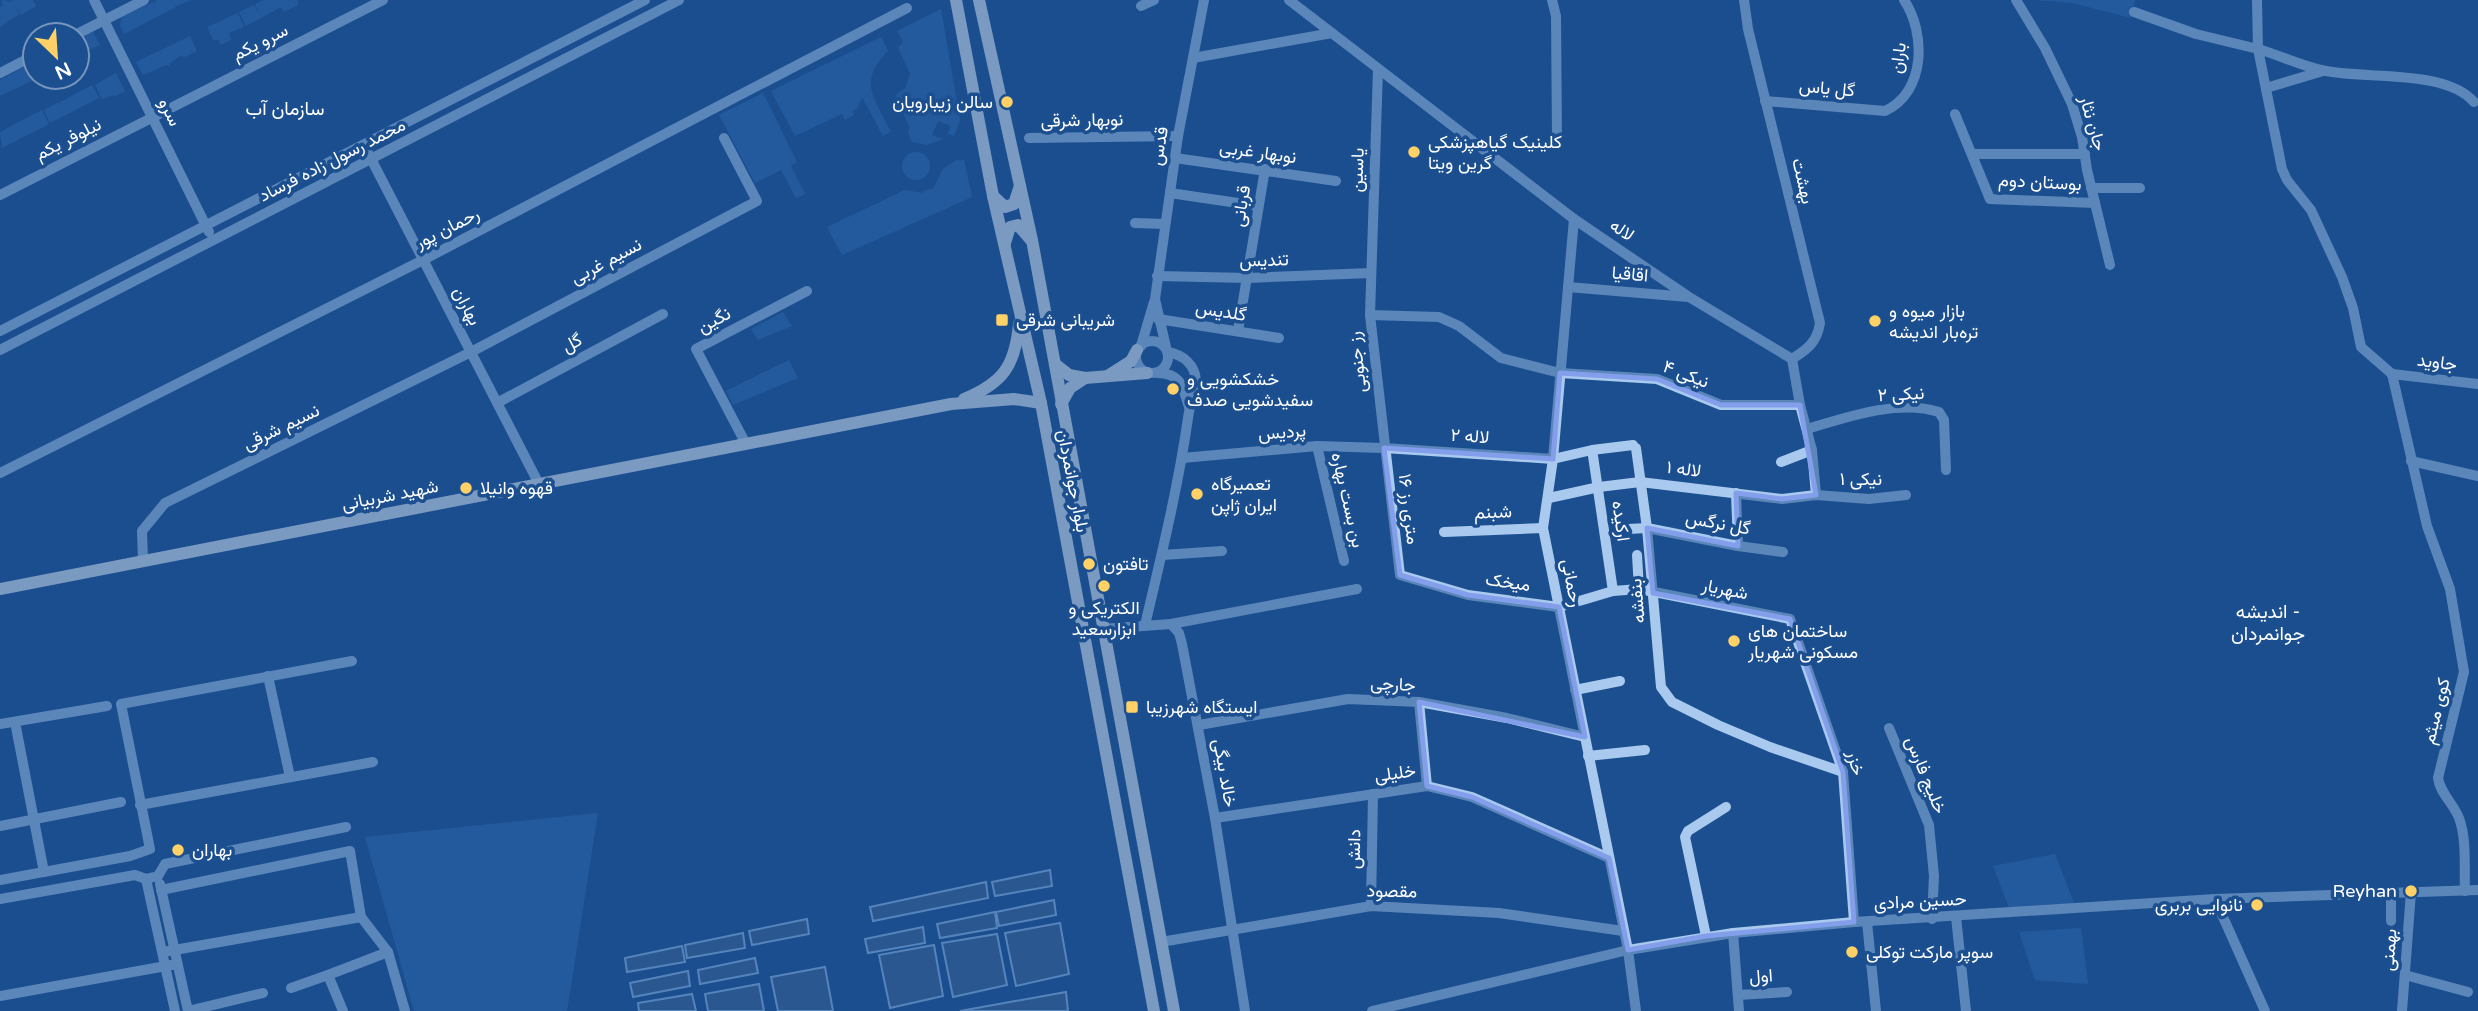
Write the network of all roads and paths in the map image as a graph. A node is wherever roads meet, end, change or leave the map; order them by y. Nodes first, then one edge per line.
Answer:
1 (94, 0) edge
2 (144, 0) edge
3 (383, 0) edge
4 (679, 0) edge
5 (956, 0) edge
6 (979, 0) edge
7 (1154, 0) edge
8 (1204, 0) edge
9 (1289, 0) edge
10 (1552, 0) edge
11 (1744, 0) edge
12 (1904, 0) edge
13 (2016, 0) edge
14 (2257, 0) edge
15 (640, 1) edge
16 (1141, 6) dead end
17 (907, 8) dead end
18 (2134, 12) dead end
19 (645, 18) junction
20 (104, 20) junction
21 (91, 27) edge
22 (1332, 33) junction
23 (2258, 49) junction
24 (1194, 58) junction
25 (21, 62) edge
26 (1378, 69) junction
27 (2323, 71) junction
28 (0, 73) edge
29 (487, 81) junction
30 (2266, 88) junction
31 (494, 96) junction
32 (1765, 101) junction
33 (2474, 102) dead end
34 (1885, 110) joint
35 (1955, 114) dead end
36 (152, 116) junction
37 (1178, 136) junction
38 (724, 138) dead end
39 (1029, 138) dead end
40 (1557, 140) dead end
41 (364, 144) junction
42 (1972, 154) junction
43 (2085, 154) junction
44 (1175, 158) junction
45 (371, 159) junction
46 (1265, 170) junction
47 (1336, 181) dead end
48 (1020, 186) junction
49 (2091, 188) junction
50 (2140, 188) dead end
51 (1170, 192) junction
52 (0, 194) edge
53 (993, 196) junction
54 (2095, 203) junction
55 (1258, 206) junction
56 (1574, 219) junction
57 (1135, 223) dead end
58 (1165, 224) junction
59 (206, 226) junction
60 (1032, 240) junction
61 (214, 241) junction
62 (1004, 245) junction
63 (423, 260) junction
64 (2110, 265) dead end
65 (1371, 273) junction
66 (1157, 276) junction
67 (1248, 278) junction
68 (1568, 287) junction
69 (807, 291) dead end
70 (1689, 297) junction
71 (1155, 299) junction
72 (1020, 312) junction
73 (663, 314) dead end
74 (1370, 315) junction
75 (24, 319) junction
76 (1158, 319) junction
77 (0, 331) edge
78 (1238, 331) junction
79 (32, 334) junction
80 (1279, 338) dead end
81 (1139, 348) junction
82 (0, 350) edge
83 (1167, 350) junction
84 (471, 352) junction
85 (1792, 359) junction
86 (1055, 364) junction
87 (1152, 373) junction
88 (1560, 373) junction
89 (2392, 374) junction
90 (1106, 377) junction
91 (1085, 379) junction
92 (2478, 384) edge
93 (497, 403) junction
94 (1041, 403) junction
95 (951, 404) junction
96 (1060, 404) junction
97 (1800, 405) junction
98 (1189, 407) junction
99 (1807, 429) junction
100 (746, 444) junction
101 (1317, 446) junction
102 (1634, 446) joint
103 (1384, 448) junction
104 (1811, 450) junction
105 (1593, 456) dead end
106 (1182, 457) junction
107 (1553, 459) junction
108 (2411, 461) junction
109 (1781, 462) dead end
110 (1946, 470) dead end
111 (0, 473) edge
112 (2478, 475) edge
113 (1640, 482) junction
114 (539, 484) junction
115 (1599, 487) junction
116 (1736, 493) junction
117 (1816, 495) junction
118 (1906, 495) dead end
119 (1549, 498) junction
120 (1543, 528) junction
121 (1647, 528) junction
122 (1628, 529) dead end
123 (1444, 532) dead end
124 (1738, 546) junction
125 (1222, 551) dead end
126 (1783, 552) dead end
127 (1162, 555) junction
128 (1637, 555) dead end
129 (143, 561) junction
130 (1345, 561) dead end
131 (1400, 575) joint
132 (0, 589) edge
133 (1357, 589) dead end
134 (1639, 589) junction
135 (1613, 591) junction
136 (1653, 593) junction
137 (1559, 607) junction
138 (1790, 619) joint
139 (1171, 624) junction
140 (1145, 625) junction
141 (1102, 629) junction
142 (352, 661) dead end
143 (268, 676) junction
144 (1620, 681) dead end
145 (1575, 690) junction
146 (1419, 702) junction
147 (107, 706) dead end
148 (15, 722) junction
149 (0, 724) edge
150 (1199, 725) junction
151 (1889, 728) dead end
152 (1584, 737) junction
153 (1645, 750) dead end
154 (1588, 756) junction
155 (373, 762) dead end
156 (1843, 772) junction
157 (290, 776) junction
158 (1427, 786) junction
159 (1373, 794) junction
160 (121, 802) dead end
161 (140, 806) junction
162 (1726, 807) dead end
163 (1215, 818) junction
164 (34, 820) junction
165 (0, 826) edge
166 (346, 827) dead end
167 (1609, 858) junction
168 (44, 872) junction
169 (152, 878) junction
170 (0, 880) edge
171 (161, 890) junction
172 (2478, 890) edge
173 (2411, 891) junction
174 (2465, 891) junction
175 (2391, 892) junction
176 (2215, 899) junction
177 (0, 900) edge
178 (1371, 906) junction
179 (360, 917) junction
180 (1956, 917) junction
181 (1932, 919) junction
182 (2391, 921) dead end
183 (1854, 922) junction
184 (1867, 922) junction
185 (1233, 931) junction
186 (1623, 931) junction
187 (1733, 933) junction
188 (1706, 936) junction
189 (1161, 942) junction
190 (1628, 950) junction
191 (169, 951) junction
192 (388, 952) junction
193 (177, 964) junction
194 (165, 967) junction
195 (328, 975) junction
196 (2405, 975) junction
197 (292, 988) dead end
198 (1787, 992) dead end
199 (2468, 992) dead end
200 (263, 993) dead end
201 (1738, 995) junction
202 (0, 996) edge
203 (234, 1006) edge
204 (175, 1011) edge
205 (188, 1011) edge
206 (343, 1011) edge
207 (405, 1011) edge
208 (1154, 1011) edge
209 (1174, 1011) edge
210 (1245, 1011) edge
211 (1372, 1011) edge
212 (1636, 1011) edge
213 (1739, 1011) edge
214 (1877, 1011) edge
215 (1967, 1011) edge
216 (2265, 1011) edge
217 (2402, 1011) edge

1 - 20 street, سرو
2 - 20 street
3 - 36 street, سرو یکم
4 - 19 street, محمد رسول زاده فرساد
5 - 53 main road, بلوار جوانمردان
6 - 48 main road, بلوار جوانمردان
7 - 16 street
8 - 24 street, قدس
9 - 22 street, لاله
10 - 40 street
11 - 32 street, بهشت
12 - 34 street, باران
13 - 43 street, جان نثار
14 - 23 street
15 - 19 street
15 - 29 street, محمد رسول زاده فرساد
17 - 63 street, رحمان پور
18 - 23 street
19 - 31 street, محمد رسول زاده فرساد
20 - 21 street
20 - 36 street, سرو
22 - 24 street
22 - 26 street, لاله
23 - 27 street
23 - 30 street
24 - 37 street, قدس
25 - 28 street
26 - 56 street, لاله
26 - 65 street, یاسین
27 - 30 street
27 - 33 street
29 - 31 street
29 - 41 street, محمد رسول زاده فرساد
30 - 89 street
31 - 45 street, محمد رسول زاده فرساد
32 - 34 street, گل یاس
32 - 85 street, بهشت
35 - 42 street, بوستان دوم
36 - 52 street, نیلوفر یکم
36 - 59 street, سرو
37 - 39 street, نوبهار شرقی
37 - 44 street, قدس
38 - 84 street, نسیم غربی
41 - 45 street, بهاران
41 - 59 street, محمد رسول زاده فرساد
42 - 43 street
42 - 54 street, بوستان دوم
43 - 49 street, جان نثار
44 - 46 street, نوبهار غربی
44 - 51 street, قدس
45 - 61 street, محمد رسول زاده فرساد
45 - 63 street, بهاران
46 - 47 street, نوبهار غربی
46 - 55 street, قربانی
48 - 53 main road
48 - 60 main road, بلوار جوانمردان
49 - 50 street
49 - 54 street, جان نثار
51 - 55 street
51 - 58 street, قدس
53 - 62 main road, بلوار جوانمردان
54 - 64 street, جان نثار
55 - 67 street, قربانی
56 - 68 street, رحمانی
56 - 70 street, لاله
57 - 58 street
58 - 66 street, قدس
59 - 61 street, سرو
59 - 75 street, محمد رسول زاده فرساد
60 - 62 main road
60 - 86 main road, بلوار جوانمردان
61 - 79 street, محمد رسول زاده فرساد
62 - 72 main road, بلوار جوانمردان
63 - 84 street, بهاران
63 - 111 street, رحمان پور
65 - 67 street, تندیس
65 - 74 street, رز جنوبی
66 - 67 street, تندیس
66 - 71 street, قدس
67 - 78 street, قربانی
68 - 70 street, اقاقیا
68 - 88 street, رحمانی
69 - 100 street, نگین
70 - 85 street, لاله
71 - 76 street, قدس
71 - 81 street, قدس
72 - 94 main road, بلوار جوانمردان
72 - 95 main road, شهید شربیانی
73 - 93 street, گل
74 - 88 street, نیکی ۴
74 - 103 street, رز جنوبی
75 - 77 street, محمد رسول زاده فرساد
75 - 79 street
76 - 78 street, گلدیس
76 - 83 street, قدس
78 - 80 street, گلدیس
79 - 82 street, محمد رسول زاده فرساد
81 - 83 street
81 - 87 street
81 - 90 main road
83 - 87 street
83 - 98 street
84 - 93 street, بهاران
84 - 129 street, نسیم شرقی
85 - 97 street
86 - 91 main road
86 - 96 main road, بلوار جوانمردان
87 - 90 main road
87 - 98 street
88 - 97 street, نیکی ۴
88 - 107 street, رحمانی
89 - 92 street, جاوید
89 - 108 street, کوی میثم
90 - 91 main road
91 - 96 main road
93 - 114 street, بهاران
94 - 95 main road, شهید شربیانی
94 - 208 main road, بلوار جوانمردان
95 - 100 main road, شهید شربیانی
96 - 141 main road, بلوار جوانمردان
97 - 99 street
98 - 106 street
99 - 104 street
99 - 110 street, نیکی ۲
100 - 114 main road, شهید شربیانی
101 - 103 street, پردیس
101 - 106 street, پردیس
101 - 130 street, بن بست بهاره
102 - 107 street, لاله ۲
102 - 113 street, بنفشه
103 - 107 street, لاله ۲
103 - 131 street, ۱۶ متری رز
104 - 109 street
104 - 117 street
105 - 115 street, ارکیده
106 - 127 street
107 - 119 street, رحمانی
108 - 112 street
108 - 174 street, کوی میثم
113 - 115 street, لاله ۱
113 - 116 street, لاله ۱
113 - 121 street, بنفشه
114 - 129 main road, شهید شربیانی
115 - 119 street, لاله ۱
115 - 135 street, ارکیده
116 - 117 street, لاله ۱
116 - 124 street
117 - 118 street, نیکی ۱
119 - 120 street, رحمانی
120 - 123 street, شبنم
120 - 137 street, رحمانی
121 - 122 street, گل نرگس
121 - 124 street, گل نرگس
121 - 136 street, بنفشه
124 - 126 street, گل نرگس
125 - 127 street
127 - 140 street
128 - 134 street
129 - 132 main road, شهید شربیانی
131 - 137 street, میخک
133 - 139 street
134 - 135 street, میخک
134 - 136 street, میخک
135 - 137 street, میخک
136 - 138 street, شهریار
136 - 156 street, بنفشه
137 - 145 street, رحمانی
138 - 156 street, خزر
139 - 140 street
139 - 150 street, خالد بیگی
140 - 141 street
141 - 189 main road, بلوار جوانمردان
142 - 143 street
143 - 157 street
143 - 161 street
144 - 145 street
145 - 152 street, رحمانی
146 - 150 street, جارچی
146 - 152 street, جارچی
146 - 158 street
147 - 148 street
148 - 149 street
148 - 164 street
150 - 163 street, خالد بیگی
151 - 181 street, خلیج فارس
152 - 154 street, رحمانی
153 - 154 street
154 - 167 street, رحمانی
155 - 157 street
156 - 183 street, خزر
157 - 161 street
158 - 159 street, خلیلی
158 - 167 street, خلیلی
159 - 163 street, خلیلی
159 - 178 street, دانش
160 - 164 street
161 - 168 street
162 - 188 street
163 - 185 street, خالد بیگی
164 - 165 street
164 - 168 street
166 - 169 street
167 - 186 street, رحمانی
168 - 170 street
169 - 171 street
169 - 177 street
169 - 191 street
171 - 179 street
171 - 191 street
172 - 174 street, حسین مرادی
173 - 174 street, حسین مرادی
173 - 175 street, حسین مرادی
173 - 196 street, بهمنی
175 - 176 street, حسین مرادی
175 - 182 street, بهمنی
176 - 180 street, حسین مرادی
176 - 216 street
178 - 185 street, مقصود
178 - 186 street, مقصود
179 - 191 street
179 - 192 street
180 - 181 street, حسین مرادی
180 - 215 street
181 - 184 street, حسین مرادی
183 - 184 street, حسین مرادی
183 - 187 street, حسین مرادی
184 - 214 street
185 - 189 street, مقصود
185 - 210 street, خالد بیگی
186 - 190 street, رحمانی
187 - 188 street, حسین مرادی
187 - 201 street
188 - 190 street, حسین مرادی
189 - 209 main road, بلوار جوانمردان
190 - 211 street, حسین مرادی
190 - 212 street, رحمانی
191 - 193 street
191 - 194 street
192 - 195 street
192 - 207 street
193 - 194 street
193 - 205 street
194 - 202 street
194 - 204 street
195 - 197 street
195 - 206 street
196 - 199 street
196 - 217 street, بهمنی
198 - 201 street, اول
200 - 203 street
201 - 213 street
203 - 205 street

